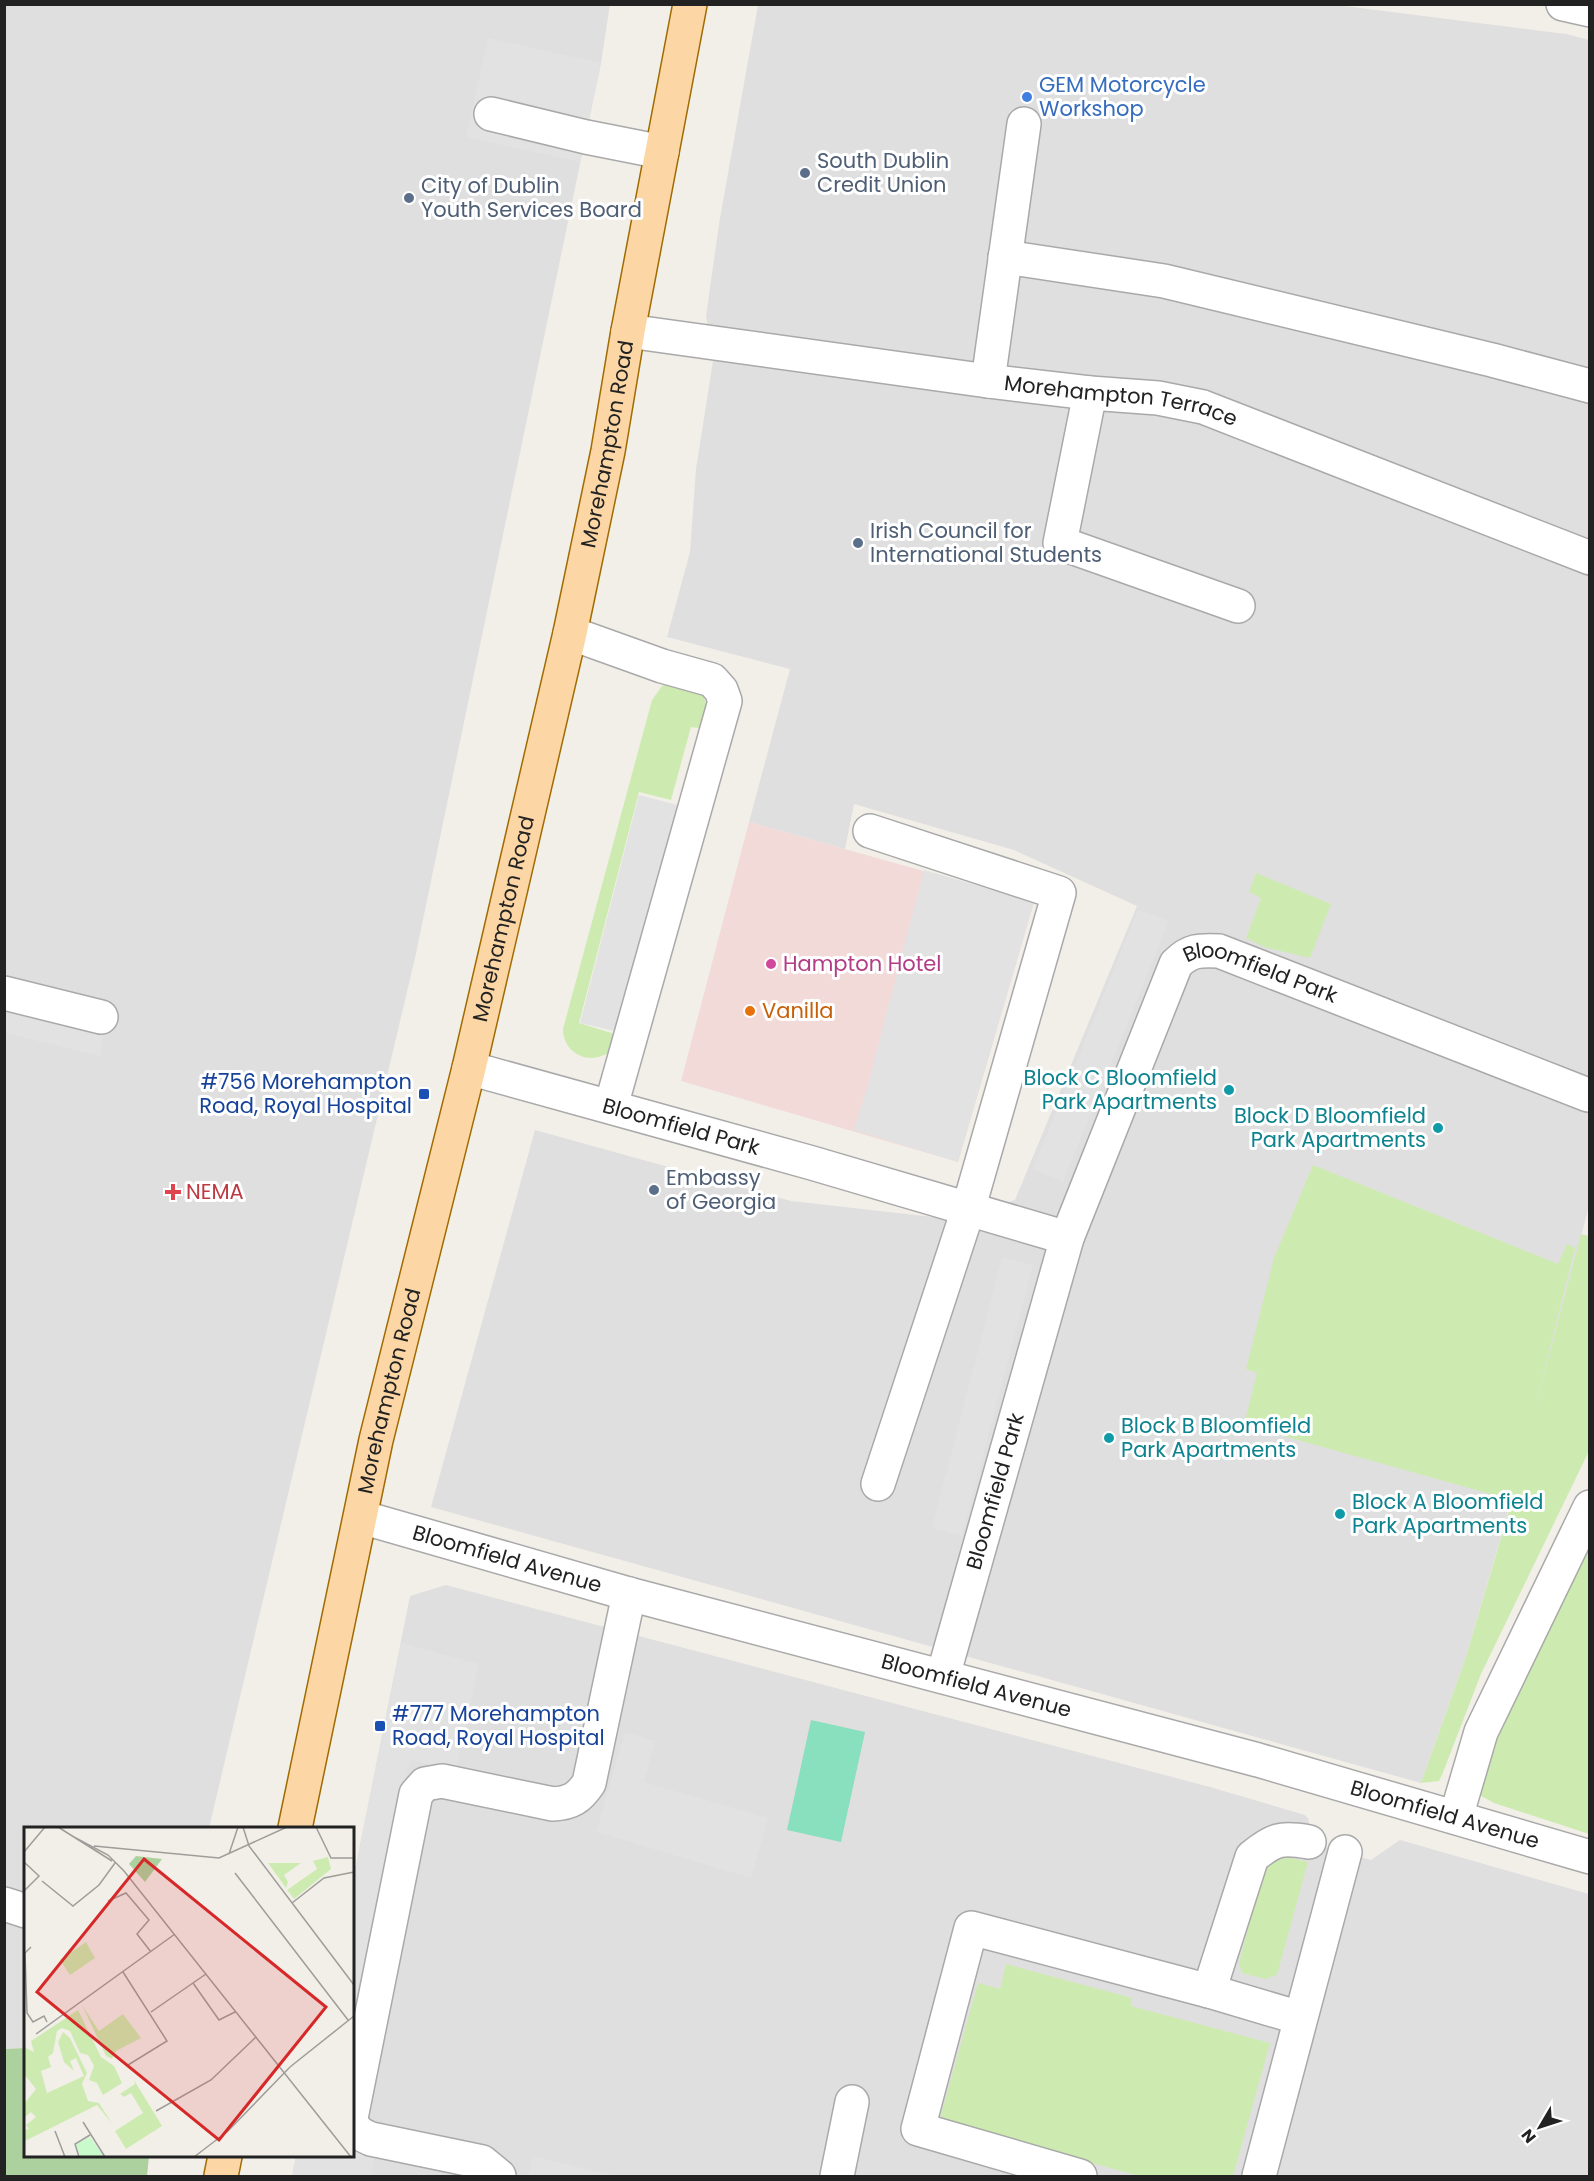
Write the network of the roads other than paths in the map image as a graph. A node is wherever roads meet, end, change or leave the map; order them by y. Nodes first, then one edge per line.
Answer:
1 (690, 4) edge
2 (1563, 4) edge
3 (1590, 10) edge
4 (491, 114) dead end
5 (1024, 124) dead end
6 (662, 152) junction
7 (1005, 257) junction
8 (628, 331) junction
9 (988, 381) junction
10 (1590, 386) edge
11 (1090, 393) junction
12 (1590, 558) edge
13 (1238, 606) dead end
14 (570, 633) junction
15 (870, 831) dead end
16 (4, 993) edge
17 (101, 1017) dead end
18 (469, 1068) junction
19 (1588, 1095) dead end
20 (611, 1106) junction
21 (968, 1210) junction
22 (1067, 1239) junction
23 (878, 1484) dead end
24 (1590, 1507) edge
25 (361, 1517) junction
26 (629, 1594) junction
27 (943, 1676) junction
28 (1456, 1817) junction
29 (295, 1827) edge
30 (1309, 1842) dead end
31 (1345, 1852) dead end
32 (1590, 1857) edge
33 (4, 1904) edge
34 (24, 1910) edge
35 (1209, 1991) junction
36 (1300, 2018) junction
37 (852, 2102) dead end
38 (354, 2103) edge
39 (354, 2128) edge
40 (225, 2157) edge
41 (221, 2176) edge
42 (499, 2176) edge
43 (837, 2176) edge
44 (1080, 2176) edge
45 (1259, 2176) edge

1 - 6 main road, Morehampton Road
2 - 3 street
4 - 6 street
5 - 7 street
6 - 8 main road, Morehampton Road
7 - 9 street
7 - 10 street
8 - 9 street, Morehampton Terrace
8 - 14 main road, Morehampton Road
9 - 11 street, Morehampton Terrace
11 - 12 street, Morehampton Terrace
11 - 13 street
14 - 18 main road, Morehampton Road
14 - 20 street
15 - 21 street
16 - 17 street
18 - 20 street, Bloomfield Park
18 - 25 main road, Morehampton Road
19 - 22 street, Bloomfield Park
20 - 21 street, Bloomfield Park
21 - 22 street, Bloomfield Park
21 - 23 street
22 - 27 street, Bloomfield Park
24 - 28 street
25 - 26 street, Bloomfield Avenue
25 - 29 main road, Morehampton Road
26 - 27 street, Bloomfield Avenue
26 - 38 street
27 - 28 street, Bloomfield Avenue
28 - 32 street, Bloomfield Avenue
30 - 35 street
31 - 36 street
33 - 34 street
35 - 36 street
35 - 44 street
36 - 45 street
37 - 43 street
39 - 42 street
40 - 41 main road

